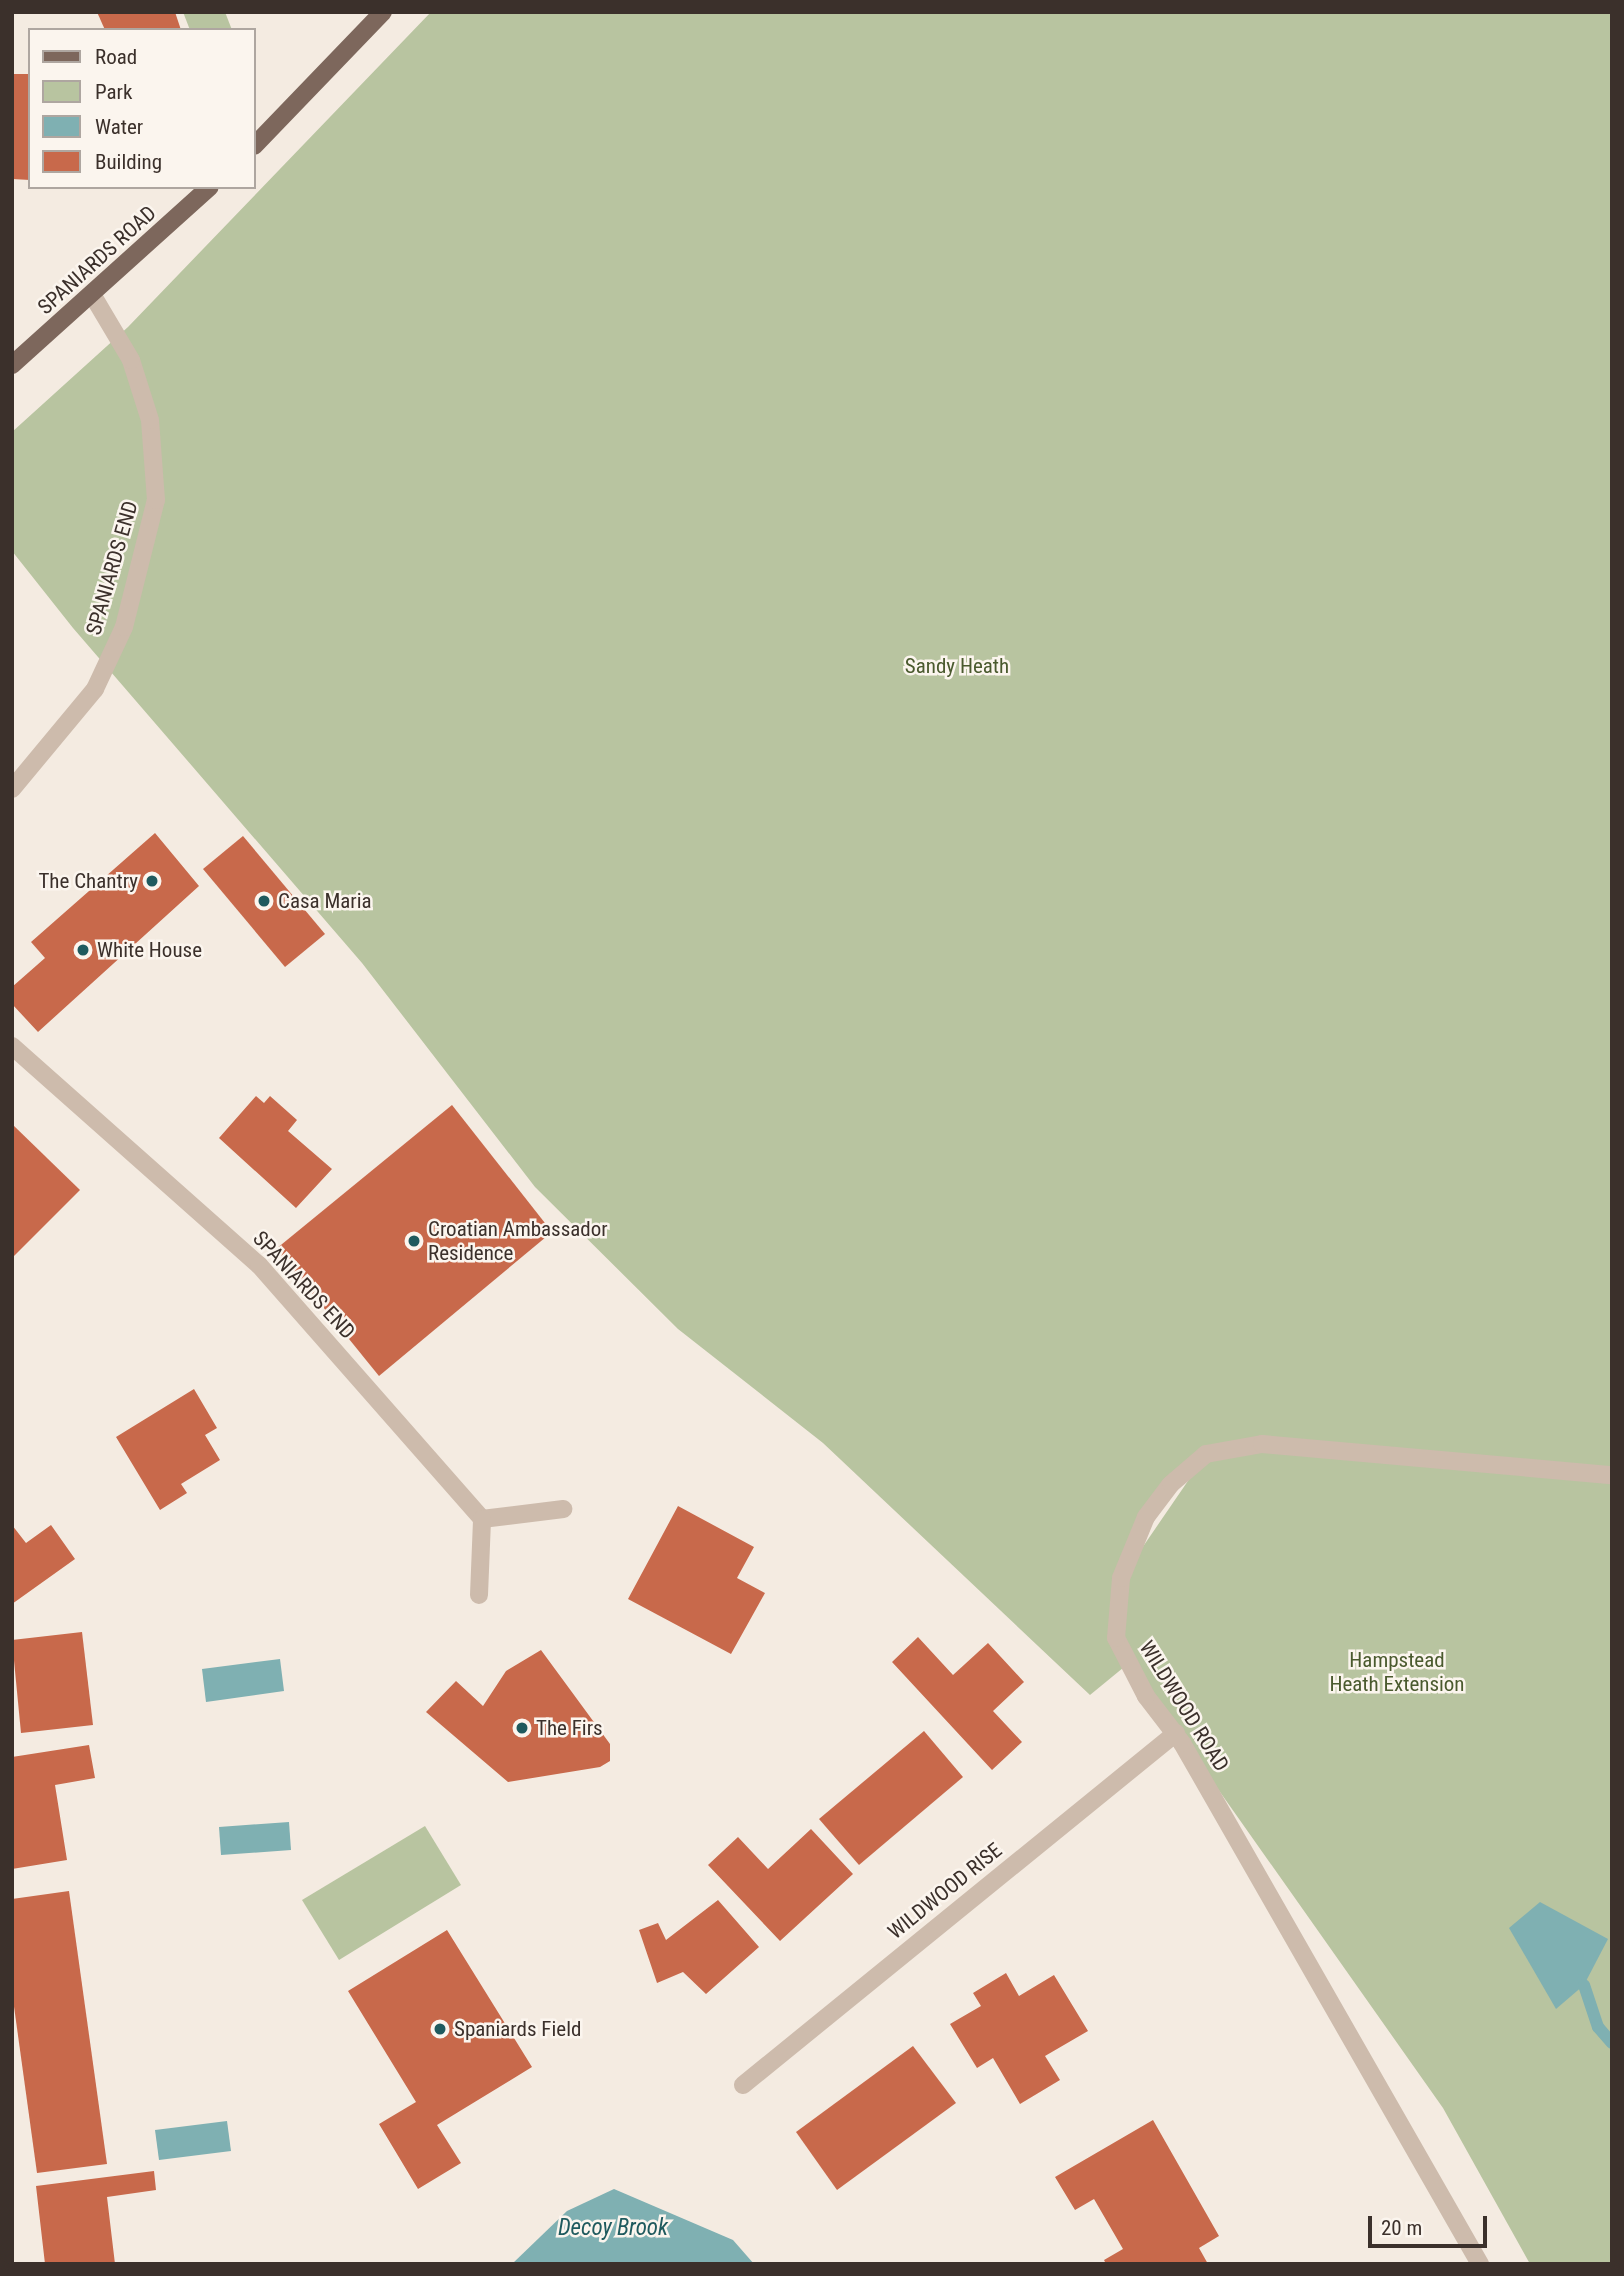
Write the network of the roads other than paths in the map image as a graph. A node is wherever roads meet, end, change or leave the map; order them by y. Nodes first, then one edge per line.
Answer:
1 (383, 12) edge
2 (256, 144) edge
3 (208, 189) edge
4 (93, 296) junction
5 (12, 365) edge
6 (12, 789) edge
7 (12, 1046) edge
8 (1612, 1475) edge
9 (563, 1509) dead end
10 (482, 1519) junction
11 (479, 1595) dead end
12 (1176, 1733) junction
13 (743, 2085) dead end
14 (1480, 2264) edge

1 - 2 main road
3 - 4 main road, SPANIARDS ROAD
4 - 5 main road, SPANIARDS ROAD
4 - 6 street, SPANIARDS END
7 - 10 street, SPANIARDS END
8 - 12 street, WILDWOOD ROAD
9 - 10 street
10 - 11 street
12 - 13 street, WILDWOOD RISE
12 - 14 street, WILDWOOD ROAD

